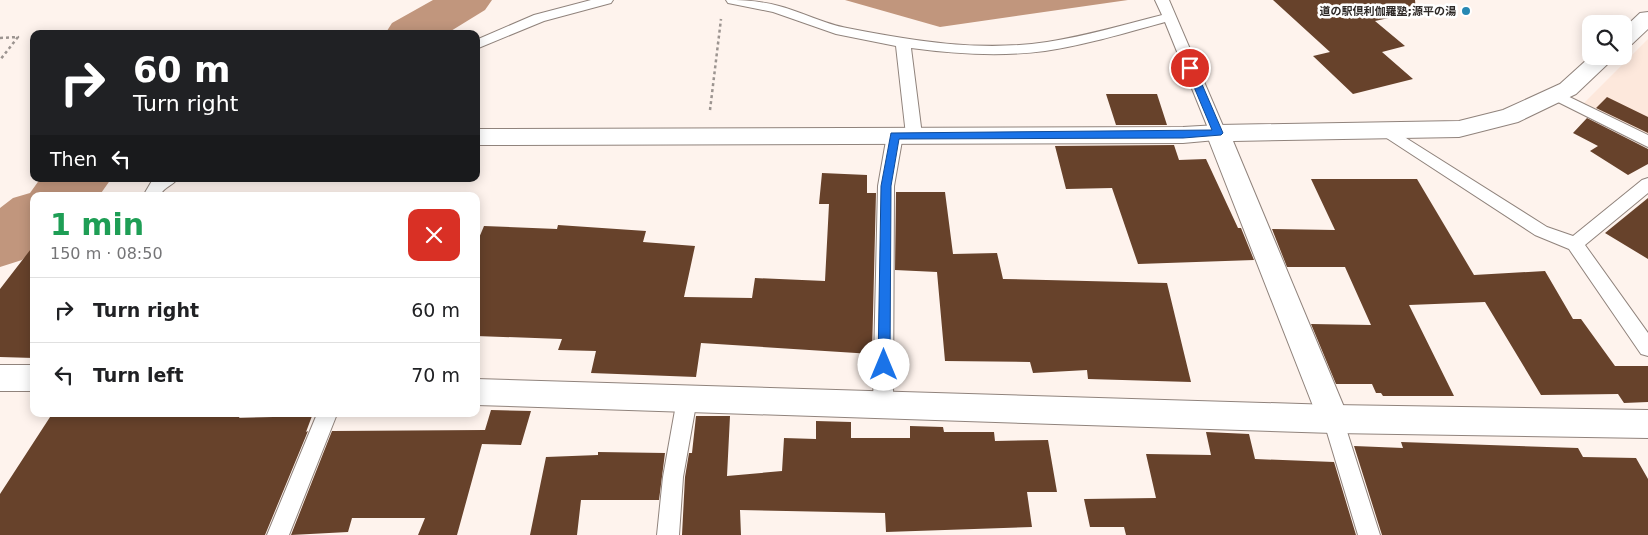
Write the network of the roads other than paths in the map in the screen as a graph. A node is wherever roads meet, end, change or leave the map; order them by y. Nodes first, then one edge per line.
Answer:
1 (606, 0) edge
2 (733, 0) edge
3 (1162, 0) edge
4 (1169, 17) junction
5 (1648, 18) edge
6 (1632, 32) edge
7 (480, 43) edge
8 (903, 43) junction
9 (1595, 65) edge
10 (1555, 95) junction
11 (1386, 131) junction
12 (1218, 133) junction
13 (905, 135) junction
14 (480, 137) edge
15 (1648, 142) edge
16 (162, 182) edge
17 (1648, 184) edge
18 (153, 192) edge
19 (1575, 244) junction
20 (1648, 348) edge
21 (0, 378) edge
22 (30, 378) edge
23 (480, 392) edge
24 (687, 399) junction
25 (883, 405) junction
26 (326, 417) edge
27 (1333, 419) junction
28 (1648, 424) edge
29 (278, 535) edge
30 (668, 535) edge
31 (1369, 535) edge

1 - 7 lane
2 - 8 lane
3 - 4 lane
4 - 8 lane
4 - 12 lane
5 - 6 street
8 - 13 lane
9 - 10 street
10 - 11 street
10 - 15 lane
11 - 12 street
11 - 19 lane
12 - 13 street
12 - 27 street
13 - 14 street
13 - 25 lane
16 - 18 lane
17 - 19 lane
19 - 20 lane
21 - 22 street
23 - 24 street
24 - 25 street
24 - 30 lane
25 - 27 street
26 - 29 lane
27 - 28 street
27 - 31 lane

